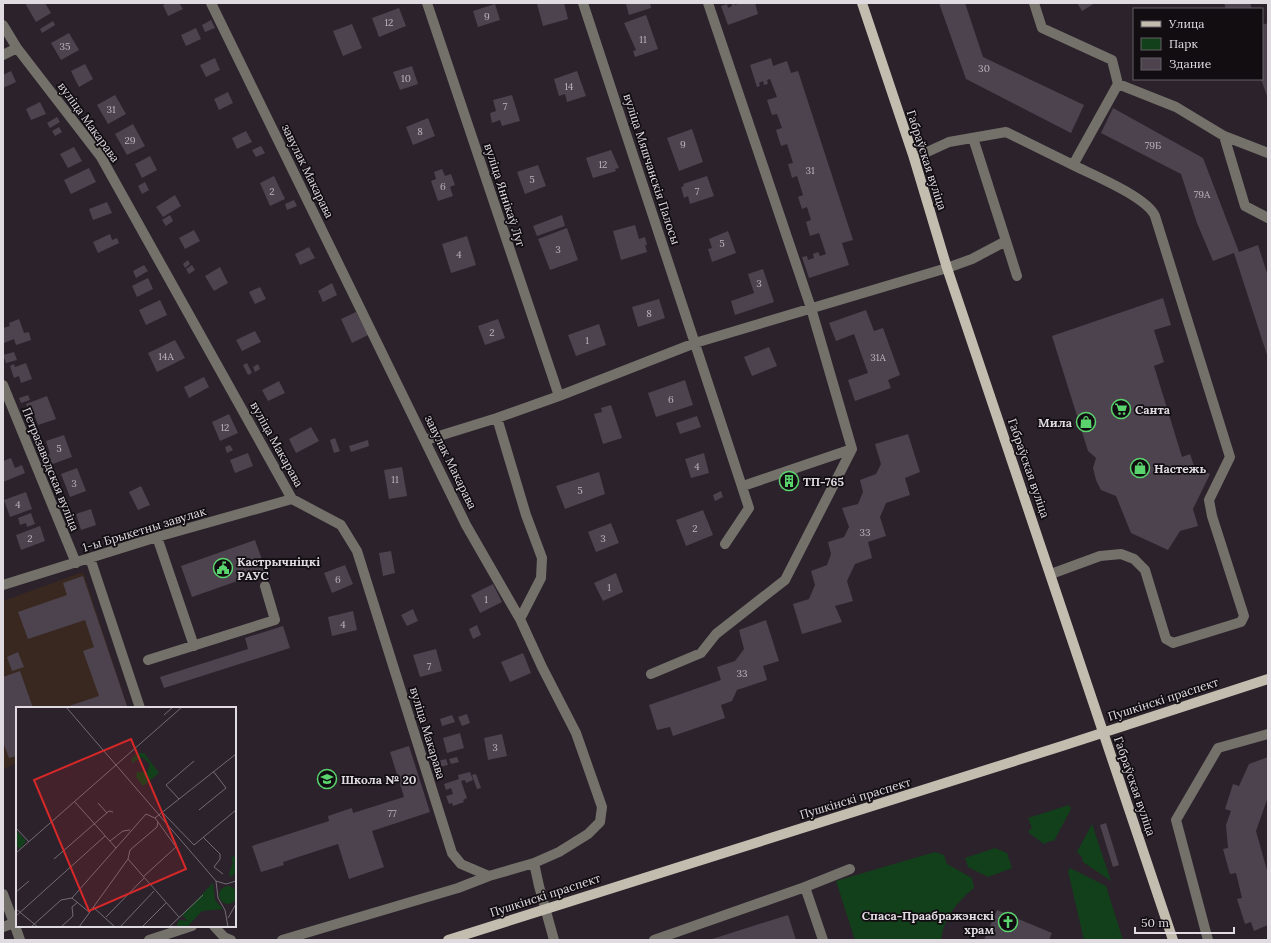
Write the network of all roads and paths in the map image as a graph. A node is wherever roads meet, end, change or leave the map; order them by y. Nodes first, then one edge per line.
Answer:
1 (211, 3) edge
2 (427, 3) edge
3 (583, 3) edge
4 (708, 3) edge
5 (862, 3) edge
6 (1034, 3) edge
7 (3, 25) edge
8 (17, 48) junction
9 (3, 55) edge
10 (1118, 84) junction
11 (1224, 136) junction
12 (973, 138) junction
13 (1268, 153) edge
14 (914, 158) junction
15 (1073, 165) junction
16 (1268, 218) edge
17 (1006, 241) junction
18 (947, 268) junction
19 (1017, 276) dead end
20 (811, 308) junction
21 (695, 343) junction
22 (3, 385) edge
23 (559, 396) junction
24 (497, 418) junction
25 (426, 440) junction
26 (852, 449) junction
27 (743, 486) junction
28 (292, 499) junction
29 (157, 537) junction
30 (725, 544) dead end
31 (90, 558) junction
32 (76, 563) junction
33 (1051, 574) junction
34 (3, 585) edge
35 (265, 586) dead end
36 (520, 619) junction
37 (194, 646) junction
38 (148, 660) dead end
39 (651, 674) dead end
40 (1268, 679) edge
41 (140, 707) edge
42 (1102, 732) junction
43 (1268, 734) edge
44 (534, 864) junction
45 (850, 869) dead end
46 (489, 876) junction
47 (805, 887) junction
48 (3, 894) edge
49 (545, 909) junction
50 (14, 923) junction
51 (3, 927) edge
52 (189, 927) edge
53 (215, 927) edge
54 (20, 940) edge
55 (148, 940) edge
56 (231, 940) edge
57 (282, 940) edge
58 (448, 940) edge
59 (554, 940) edge
60 (654, 940) edge
61 (823, 940) edge
62 (1173, 940) edge
63 (1208, 940) edge

1 - 25 street, завулак Макарава
2 - 23 street, вуліца Яннікаў Луг
3 - 21 street, вуліца Мяшчанскія Палосы
4 - 20 street
5 - 14 main road, Габраўская вуліца
6 - 10 street
7 - 8 street, вуліца Макарава
8 - 9 street
8 - 28 street, вуліца Макарава
10 - 11 street
10 - 15 street
11 - 13 street
11 - 16 street
12 - 14 street
12 - 15 street
12 - 17 street
14 - 18 main road, Габраўская вуліца
15 - 33 street
17 - 18 street
17 - 19 street
18 - 20 street
18 - 33 main road, Габраўская вуліца
20 - 21 street
20 - 26 street
21 - 23 street
21 - 27 street, вуліца Мяшчанскія Палосы
22 - 32 street, Петразаводская вуліца
23 - 24 street
24 - 25 street
24 - 36 street
25 - 36 street, завулак Макарава
26 - 27 street
26 - 39 street
27 - 30 street, вуліца Мяшчанскія Палосы
28 - 29 street, 1-ы Брыкетны завулак
28 - 46 street, вуліца Макарава
29 - 31 street, 1-ы Брыкетны завулак
29 - 37 street
31 - 32 street, 1-ы Брыкетны завулак
31 - 41 street
32 - 34 street, 1-ы Брыкетны завулак
33 - 42 main road, Габраўская вуліца
35 - 37 street
36 - 44 street, завулак Макарава
37 - 38 street
40 - 42 main road, Пушкінскі праспект
42 - 49 main road, Пушкінскі праспект
42 - 62 main road, Габраўская вуліца
43 - 63 street
44 - 46 street
44 - 49 street
45 - 47 street
46 - 57 street
47 - 60 street
47 - 61 street
48 - 50 street
49 - 58 main road, Пушкінскі праспект
49 - 59 street
50 - 51 street
50 - 54 street
52 - 55 street
53 - 56 street

